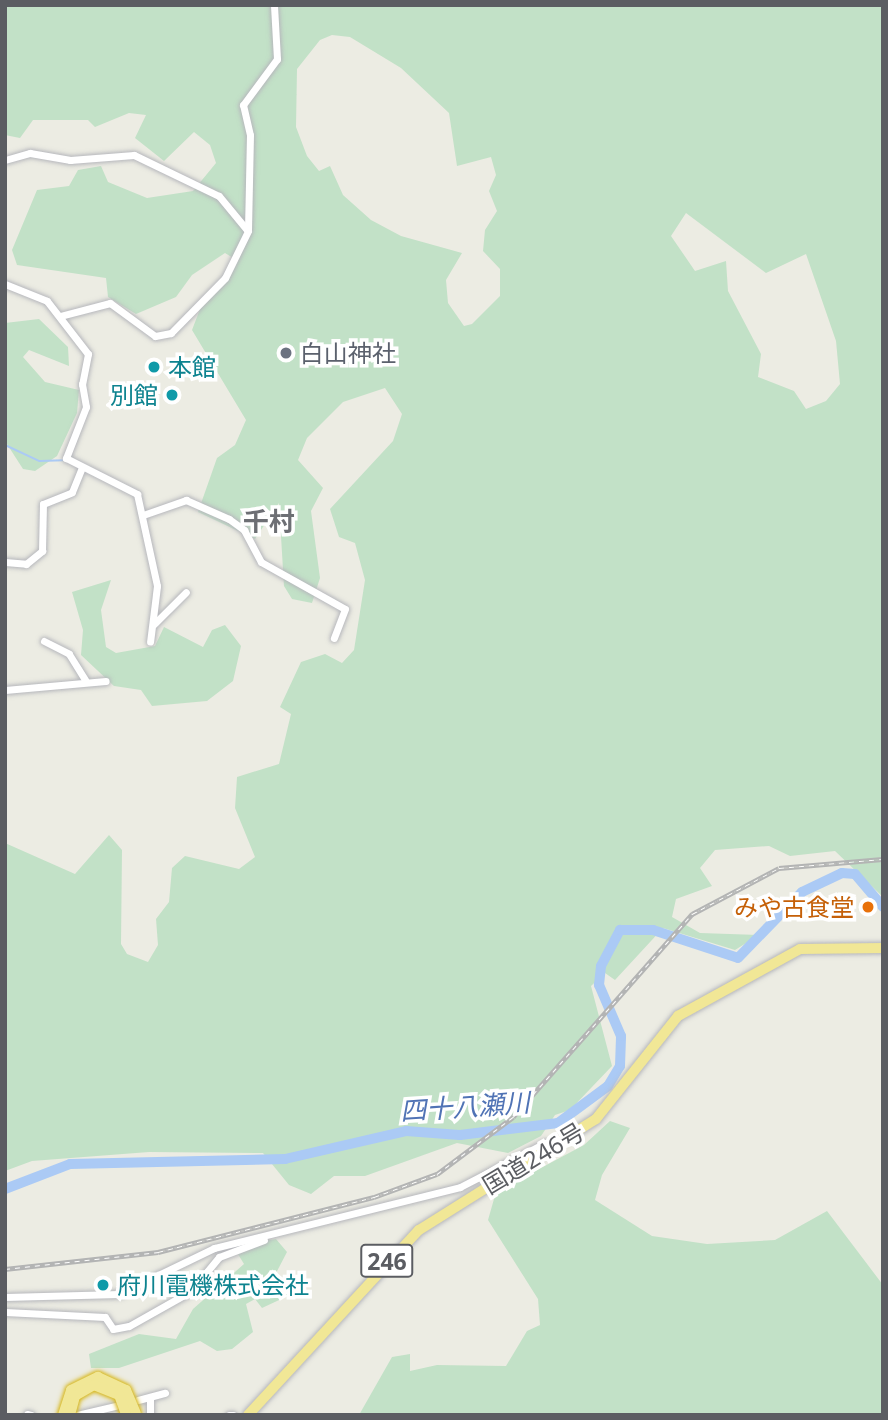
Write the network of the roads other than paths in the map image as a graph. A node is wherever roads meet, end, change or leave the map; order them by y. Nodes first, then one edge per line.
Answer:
1 (274, 5) edge
2 (5, 160) edge
3 (248, 231) junction
4 (5, 284) edge
5 (61, 316) junction
6 (82, 467) junction
7 (142, 515) junction
8 (5, 562) edge
9 (186, 593) dead end
10 (154, 624) junction
11 (334, 638) dead end
12 (44, 641) dead end
13 (150, 642) dead end
14 (85, 680) junction
15 (106, 681) dead end
16 (5, 690) edge
17 (883, 948) edge
18 (558, 1147) junction
19 (275, 1233) junction
20 (5, 1297) edge
21 (5, 1312) edge
22 (165, 1393) dead end
23 (150, 1399) junction
24 (138, 1401) dead end
25 (129, 1412) edge
26 (63, 1415) edge
27 (70, 1415) edge
28 (76, 1415) edge
29 (150, 1415) edge
30 (247, 1415) edge

1 - 3 street
2 - 3 street
3 - 5 street
4 - 5 street
5 - 6 street
6 - 7 street
6 - 8 street
7 - 10 street
7 - 11 street
9 - 10 street
10 - 13 street
12 - 14 street
14 - 15 street
14 - 16 street
17 - 18 highway, 国道246号 / 246
18 - 19 street
18 - 30 highway, 国道246号 / 246
19 - 20 street
19 - 21 street
22 - 23 street
23 - 24 street
23 - 29 street
25 - 26 highway, bridge
25 - 27 highway, bridge
25 - 28 street

